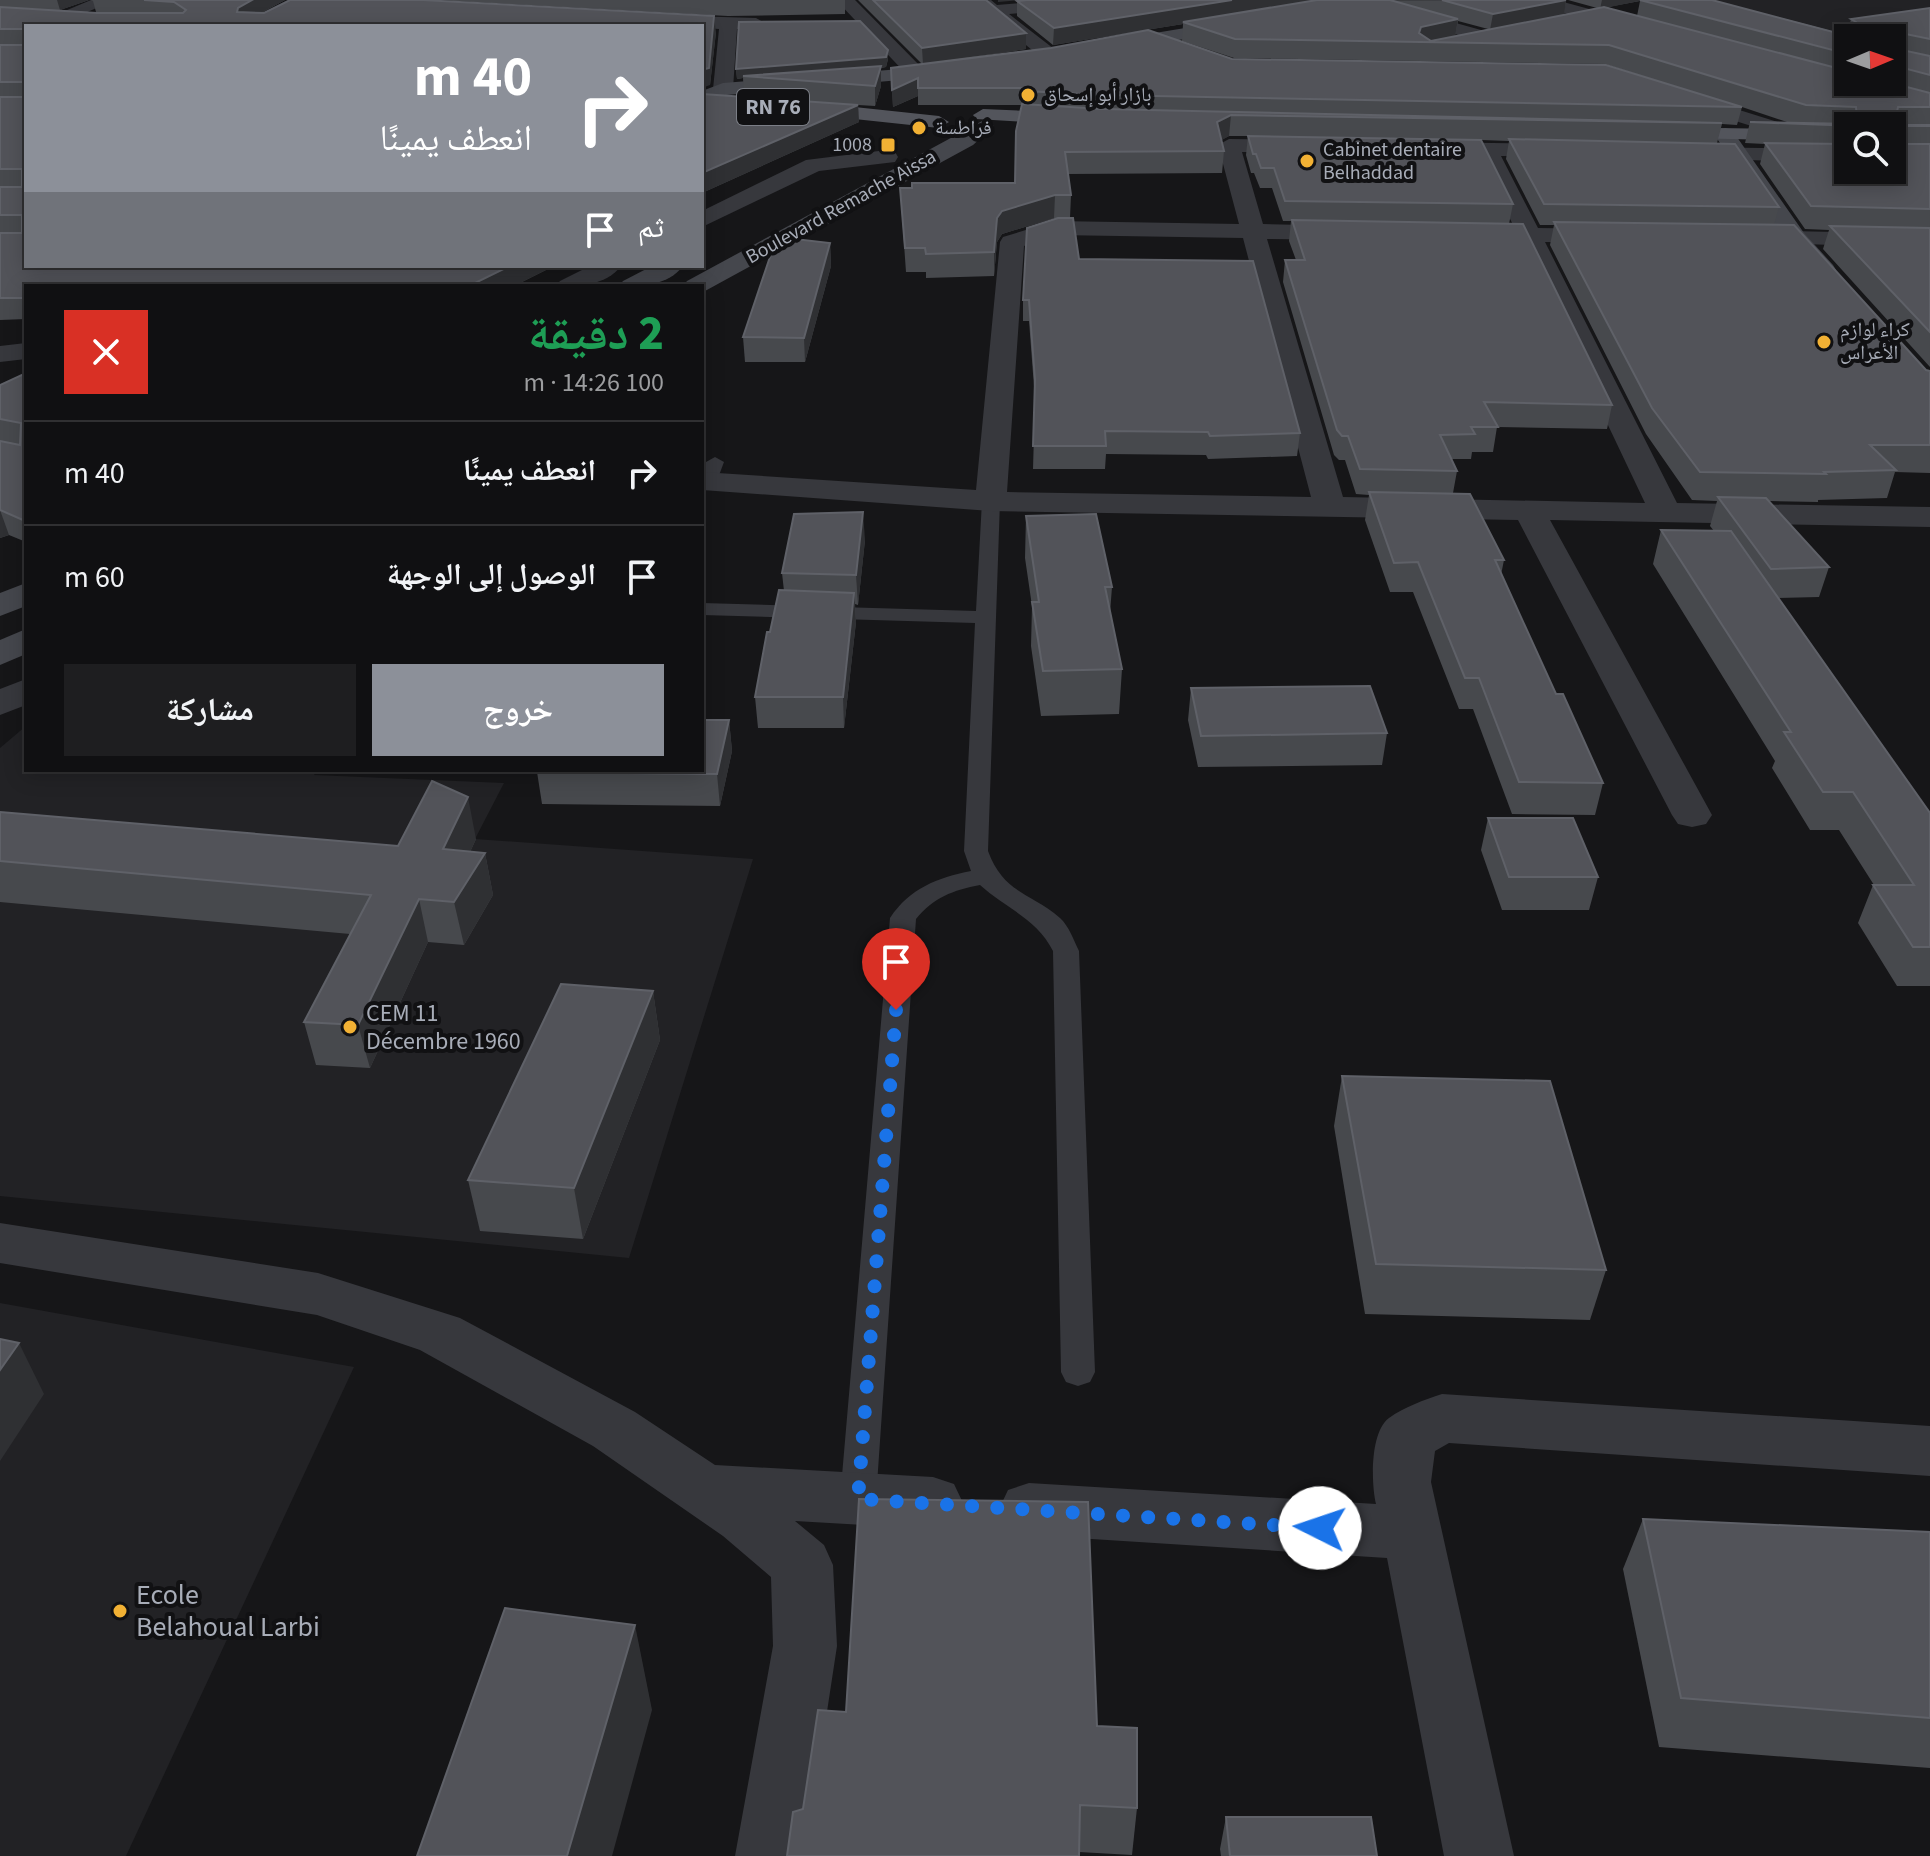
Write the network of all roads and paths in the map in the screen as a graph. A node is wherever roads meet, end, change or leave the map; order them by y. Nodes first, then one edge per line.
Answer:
1 (106, 0) edge
2 (845, 0) edge
3 (1128, 0) edge
4 (1537, 0) edge
5 (1364, 1) edge
6 (987, 5) edge
7 (1332, 8) edge
8 (1641, 9) dead end
9 (0, 14) edge
10 (1601, 17) junction
11 (62, 18) junction
12 (640, 19) edge
13 (106, 21) edge
14 (1257, 21) edge
15 (837, 22) edge
16 (868, 22) junction
17 (775, 23) edge
18 (728, 24) junction
19 (1555, 26) edge
20 (1661, 33) edge
21 (1152, 39) junction
22 (727, 44) junction
23 (704, 45) edge
24 (1444, 48) edge
25 (1192, 53) edge
26 (1065, 54) junction
27 (1019, 61) edge
28 (972, 68) edge
29 (918, 75) junction
30 (723, 89) junction
31 (704, 90) edge
32 (1664, 92) edge
33 (704, 100) edge
34 (704, 101) edge
35 (947, 120) junction
36 (1277, 124) edge
37 (1309, 125) edge
38 (1421, 128) edge
39 (1581, 131) edge
40 (1799, 135) junction
41 (1834, 136) edge
42 (1644, 142) edge
43 (1731, 144) junction
44 (1335, 146) edge
45 (1396, 147) edge
46 (1487, 149) junction
47 (1597, 151) edge
48 (1834, 155) edge
49 (887, 157) junction
50 (830, 186) dead end
51 (704, 219) edge
52 (1251, 231) junction
53 (1375, 233) edge
54 (1437, 234) edge
55 (1530, 235) junction
56 (1639, 236) edge
57 (1717, 237) edge
58 (1795, 238) junction
59 (1930, 241) edge
60 (605, 268) edge
61 (667, 268) edge
62 (573, 284) edge
63 (636, 284) edge
64 (700, 284) edge
65 (1837, 284) edge
66 (24, 351) edge
67 (0, 354) edge
68 (708, 475) edge
69 (991, 501) junction
70 (1329, 505) junction
71 (1528, 509) junction
72 (1665, 511) junction
73 (1930, 517) edge
74 (24, 594) edge
75 (0, 606) edge
76 (704, 609) edge
77 (986, 617) junction
78 (24, 691) edge
79 (0, 704) edge
80 (1692, 815) dead end
81 (985, 876) junction
82 (0, 1243) edge
83 (1078, 1372) dead end
84 (1930, 1451) edge
85 (704, 1489) junction
86 (858, 1499) junction
87 (1413, 1533) junction
88 (770, 1856) edge
89 (1479, 1856) edge

1 - 11 street
2 - 16 street
3 - 6 street
4 - 10 street
5 - 7 main road
5 - 24 street
6 - 26 street
8 - 10 street
9 - 11 street
10 - 19 street
10 - 20 street
11 - 13 street
12 - 18 street
14 - 21 main road
15 - 16 street
16 - 29 street
17 - 18 street
18 - 22 street
21 - 25 street
21 - 26 main road
22 - 23 street
22 - 30 street
26 - 27 main road
28 - 29 main road
29 - 30 main road
30 - 31 main road
30 - 33 main road
32 - 40 street
34 - 35 main road, RN 76
35 - 49 main road, Boulevard Remache Aissa
35 - 64 main road, Boulevard Remache Aissa
36 - 37 main road
38 - 39 main road
40 - 41 main road
40 - 43 main road
42 - 43 street
43 - 48 street
43 - 58 main road
44 - 52 street
45 - 46 street
46 - 47 street
46 - 55 street
49 - 50 main road, Boulevard Remache Aissa
49 - 51 street
52 - 53 street
52 - 69 street
52 - 70 street
54 - 55 street
55 - 56 street
55 - 72 street
57 - 58 street
58 - 59 street
58 - 65 main road
60 - 62 street
61 - 63 main road
66 - 67 street
68 - 69 street
69 - 70 street
69 - 77 lane
70 - 71 street
71 - 72 street
71 - 80 street
72 - 73 street
74 - 75 main road
76 - 77 lane
77 - 81 lane
78 - 79 street
81 - 83 lane
81 - 86 lane
82 - 85 street
84 - 87 street
85 - 86 street
85 - 88 street
86 - 87 street
87 - 89 street

